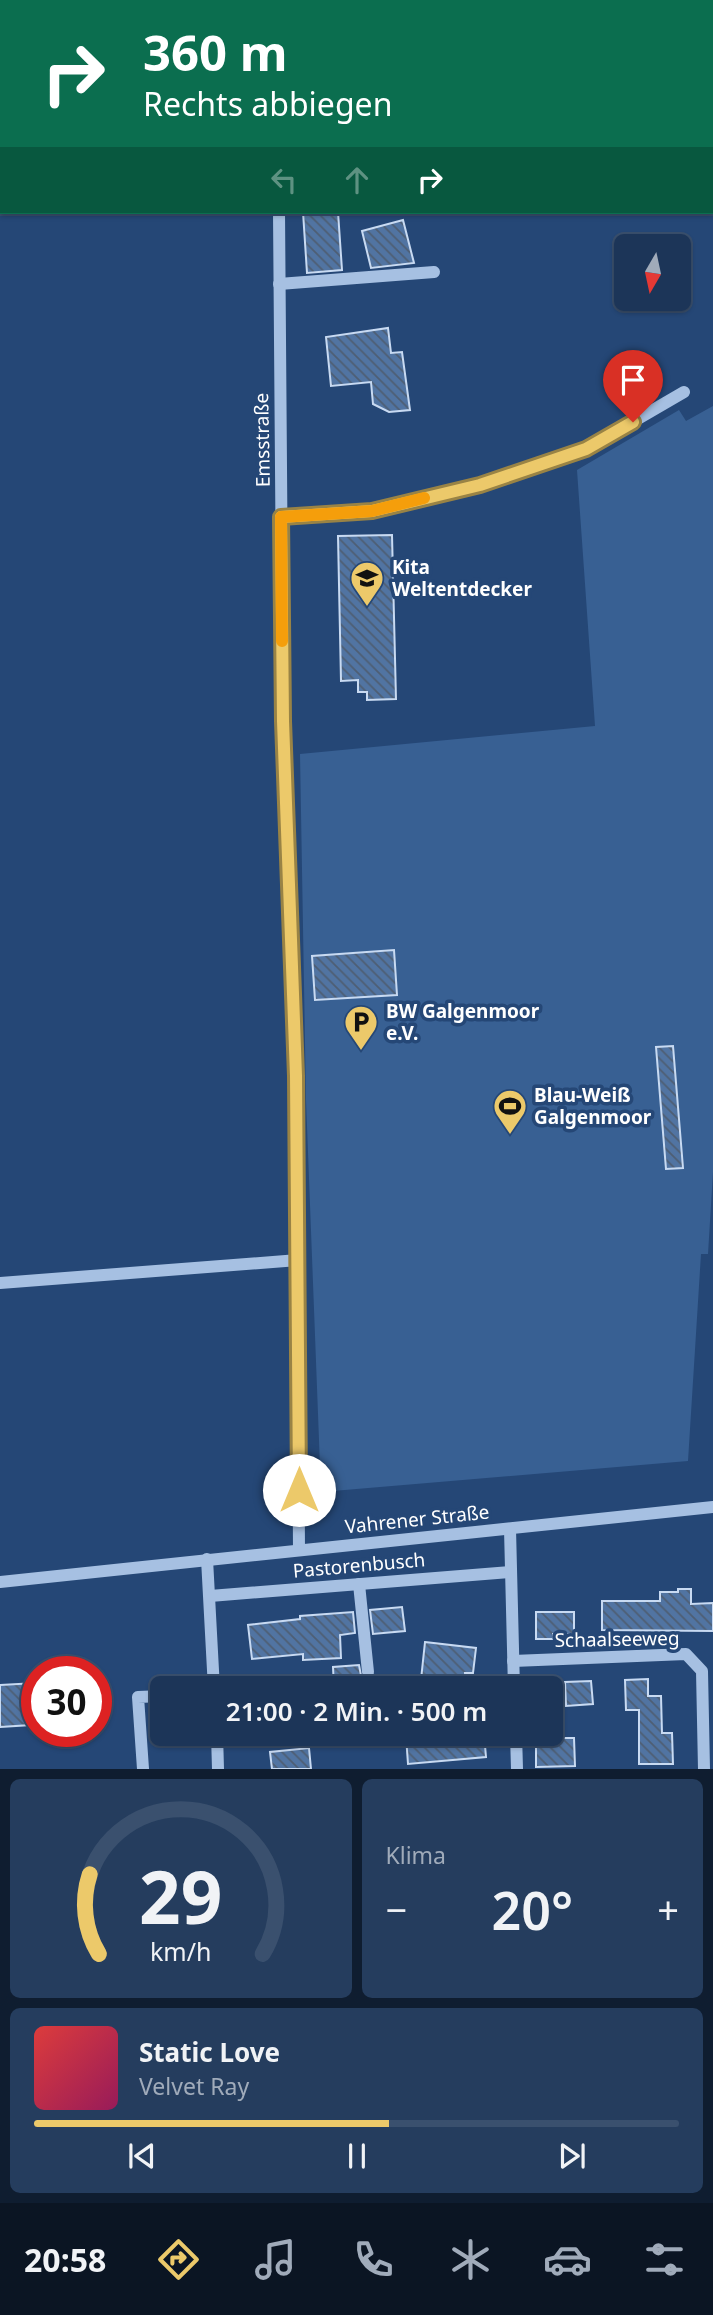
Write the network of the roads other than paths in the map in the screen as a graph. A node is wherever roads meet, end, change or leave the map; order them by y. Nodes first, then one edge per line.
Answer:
1 (279, 214) edge
2 (434, 272) dead end
3 (279, 284) junction
4 (684, 392) dead end
5 (281, 517) junction
6 (298, 1260) junction
7 (0, 1283) edge
8 (713, 1507) edge
9 (510, 1528) junction
10 (299, 1550) junction
11 (207, 1559) junction
12 (511, 1572) junction
13 (0, 1582) edge
14 (359, 1584) junction
15 (210, 1596) junction
16 (513, 1661) junction
17 (368, 1672) dead end
18 (214, 1676) edge
19 (514, 1676) edge
20 (150, 1697) edge
21 (217, 1746) edge
22 (516, 1746) edge
23 (143, 1769) edge
24 (218, 1769) edge
25 (517, 1769) edge
26 (704, 1769) edge

1 - 3 street, Emsstraße
2 - 3 street
3 - 5 street, Emsstraße
4 - 5 street
5 - 6 street, Emsstraße
6 - 7 street
6 - 10 street, Emsstraße
8 - 9 street, Vahrener Straße
9 - 10 street, Vahrener Straße
9 - 12 street
10 - 11 street, Vahrener Straße
11 - 13 street, Vahrener Straße
11 - 15 street
12 - 14 street, Pastorenbusch
12 - 16 street
14 - 15 street, Pastorenbusch
14 - 17 street
15 - 18 street
16 - 19 street
16 - 26 street, Schaalseeweg
20 - 23 street
21 - 24 street
22 - 25 street

